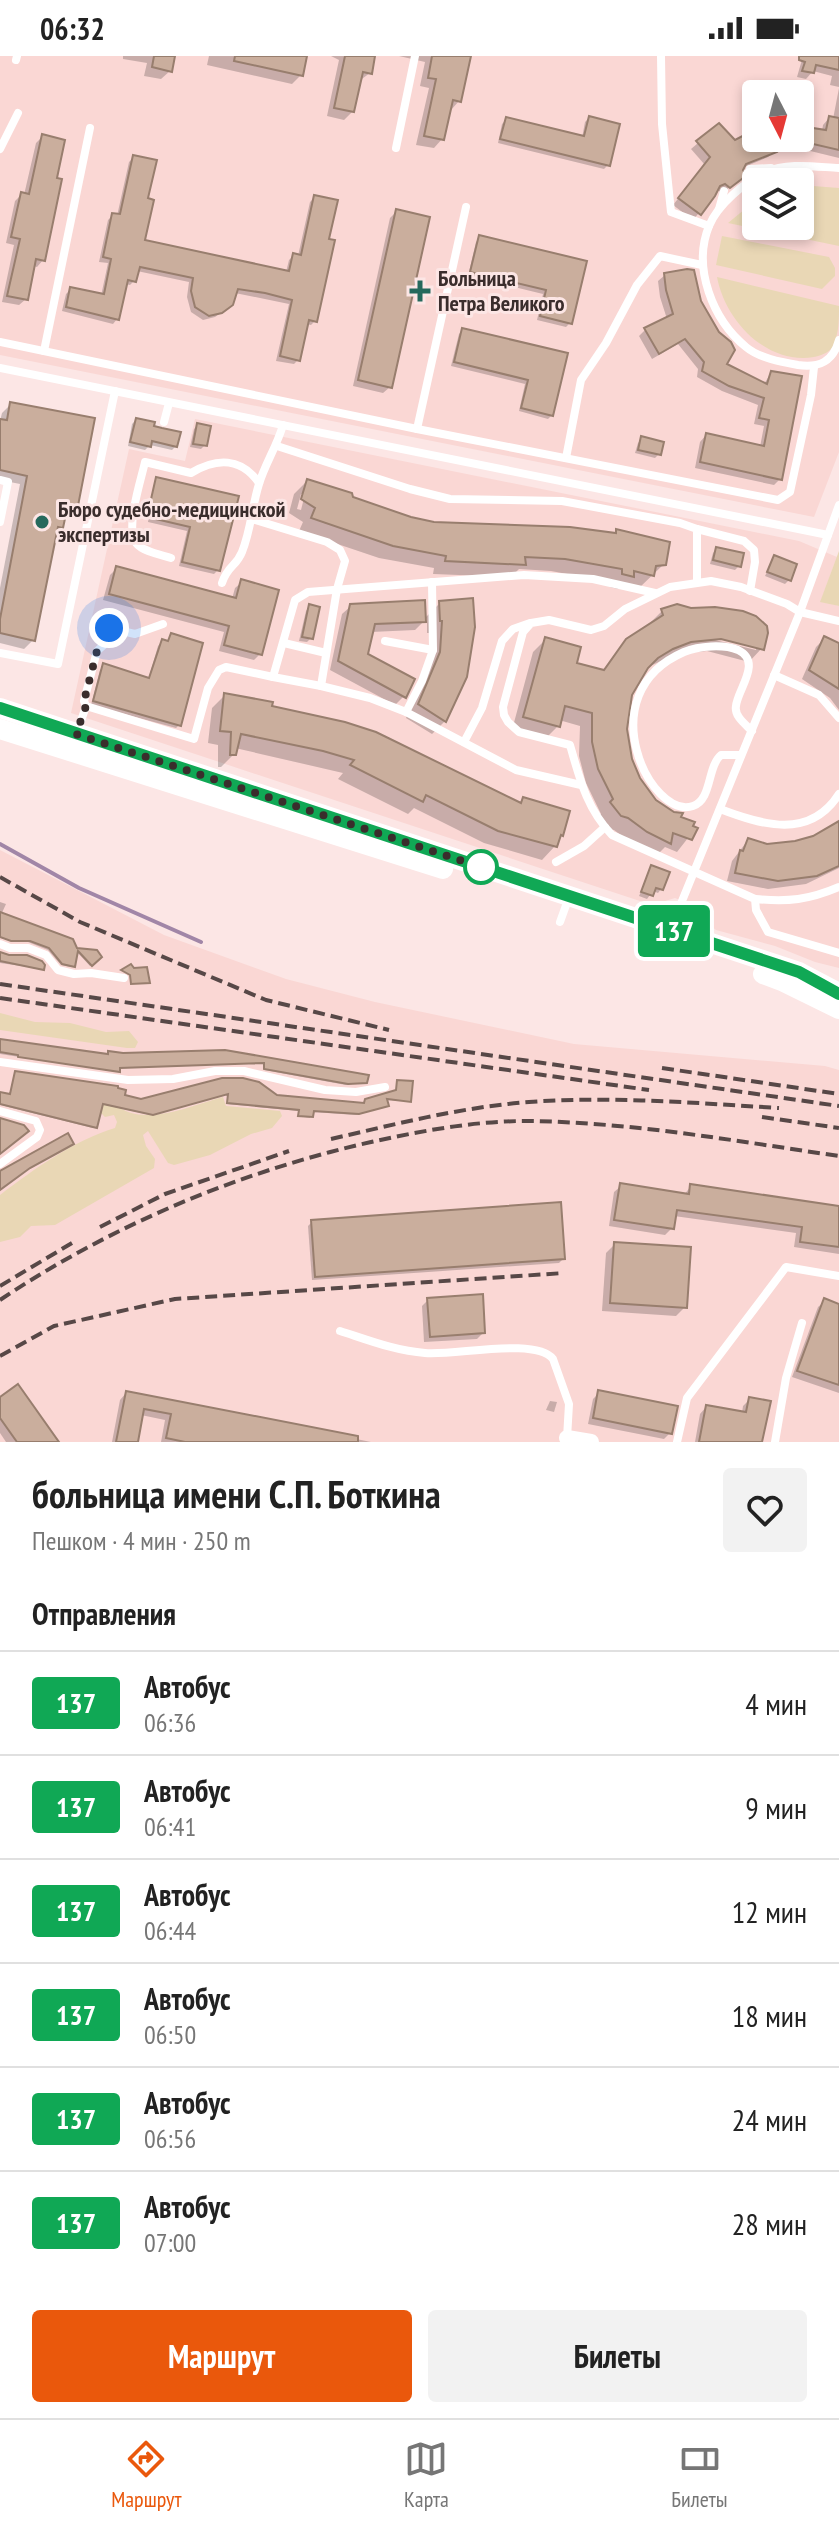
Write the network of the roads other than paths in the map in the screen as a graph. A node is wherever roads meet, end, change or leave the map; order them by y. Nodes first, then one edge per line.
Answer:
1 (415, 56) edge
2 (661, 56) edge
3 (18, 113) dead end
4 (90, 128) dead end
5 (396, 148) dead end
6 (0, 149) edge
7 (784, 168) edge
8 (839, 168) edge
9 (742, 188) edge
10 (724, 191) dead end
11 (466, 207) dead end
12 (718, 213) junction
13 (709, 226) junction
14 (702, 265) junction
15 (839, 340) edge
16 (0, 342) edge
17 (44, 351) junction
18 (814, 367) junction
19 (0, 368) edge
20 (115, 391) junction
21 (169, 403) junction
22 (164, 422) dead end
23 (283, 425) junction
24 (417, 429) junction
25 (277, 446) junction
26 (566, 458) junction
27 (0, 480) edge
28 (259, 483) junction
29 (839, 505) edge
30 (252, 519) junction
31 (0, 522) edge
32 (697, 529) junction
33 (828, 535) junction
34 (171, 558) dead end
35 (697, 581) junction
36 (432, 582) junction
37 (222, 583) dead end
38 (337, 589) junction
39 (750, 591) junction
40 (656, 594) junction
41 (800, 612) junction
42 (839, 621) edge
43 (531, 623) junction
44 (163, 624) dead end
45 (385, 641) dead end
46 (284, 643) junction
47 (433, 650) junction
48 (0, 653) edge
49 (326, 653) junction
50 (774, 675) junction
51 (273, 677) junction
52 (321, 686) junction
53 (86, 706) junction
54 (0, 708) edge
55 (406, 712) junction
56 (839, 718) edge
57 (0, 729) edge
58 (752, 731) junction
59 (76, 734) junction
60 (464, 742) junction
61 (741, 755) junction
62 (581, 785) junction
63 (839, 794) edge
64 (720, 809) junction
65 (605, 827) junction
66 (556, 862) dead end
67 (693, 872) junction
68 (839, 887) edge
69 (755, 899) junction
70 (565, 909) junction
71 (668, 936) dead end
72 (0, 944) edge
73 (839, 953) edge
74 (124, 978) dead end
75 (839, 993) edge
76 (839, 1009) edge
77 (0, 1062) edge
78 (385, 1087) dead end
79 (0, 1111) edge
80 (0, 1164) edge
81 (839, 1276) edge
82 (802, 1323) dead end
83 (340, 1331) dead end
84 (567, 1438) joint
85 (591, 1442) edge
86 (677, 1442) edge
87 (775, 1442) edge

1 - 5 lane
2 - 13 lane
3 - 6 lane
4 - 17 lane
7 - 8 lane
9 - 12 lane
10 - 12 lane
11 - 24 lane
12 - 13 lane
13 - 14 lane
14 - 18 lane
14 - 26 lane
15 - 18 lane
16 - 17 lane
17 - 24 lane
18 - 26 lane
19 - 20 lane
20 - 21 lane
20 - 48 lane
21 - 22 lane
21 - 23 lane
23 - 25 lane
23 - 33 lane
24 - 26 lane
25 - 28 lane
25 - 32 lane
27 - 31 lane
28 - 30 lane
28 - 34 lane
29 - 33 lane
30 - 37 lane
30 - 38 lane
32 - 35 lane
32 - 39 lane
33 - 41 lane
35 - 39 lane
35 - 40 lane
36 - 38 lane
36 - 40 lane
36 - 47 lane
38 - 46 lane
38 - 49 lane
39 - 41 lane
40 - 43 lane
41 - 42 lane
41 - 50 lane
43 - 60 lane
43 - 62 lane
44 - 53 lane
45 - 47 lane
46 - 49 lane
46 - 51 lane
47 - 55 lane
49 - 52 lane
50 - 56 lane
50 - 58 lane
51 - 52 lane
51 - 53 lane
52 - 55 lane
53 - 59 lane
54 - 59 street
55 - 60 lane
57 - 70 street
58 - 61 lane
58 - 61 lane
59 - 70 street
60 - 62 lane
61 - 64 lane
62 - 65 lane
63 - 64 lane
64 - 67 lane
65 - 66 lane
65 - 67 lane
67 - 69 lane
67 - 71 lane
68 - 69 lane
69 - 73 lane
70 - 75 street
70 - 76 street
72 - 74 lane
77 - 78 lane
79 - 80 lane
81 - 86 lane
82 - 87 lane
83 - 84 lane
84 - 85 street

